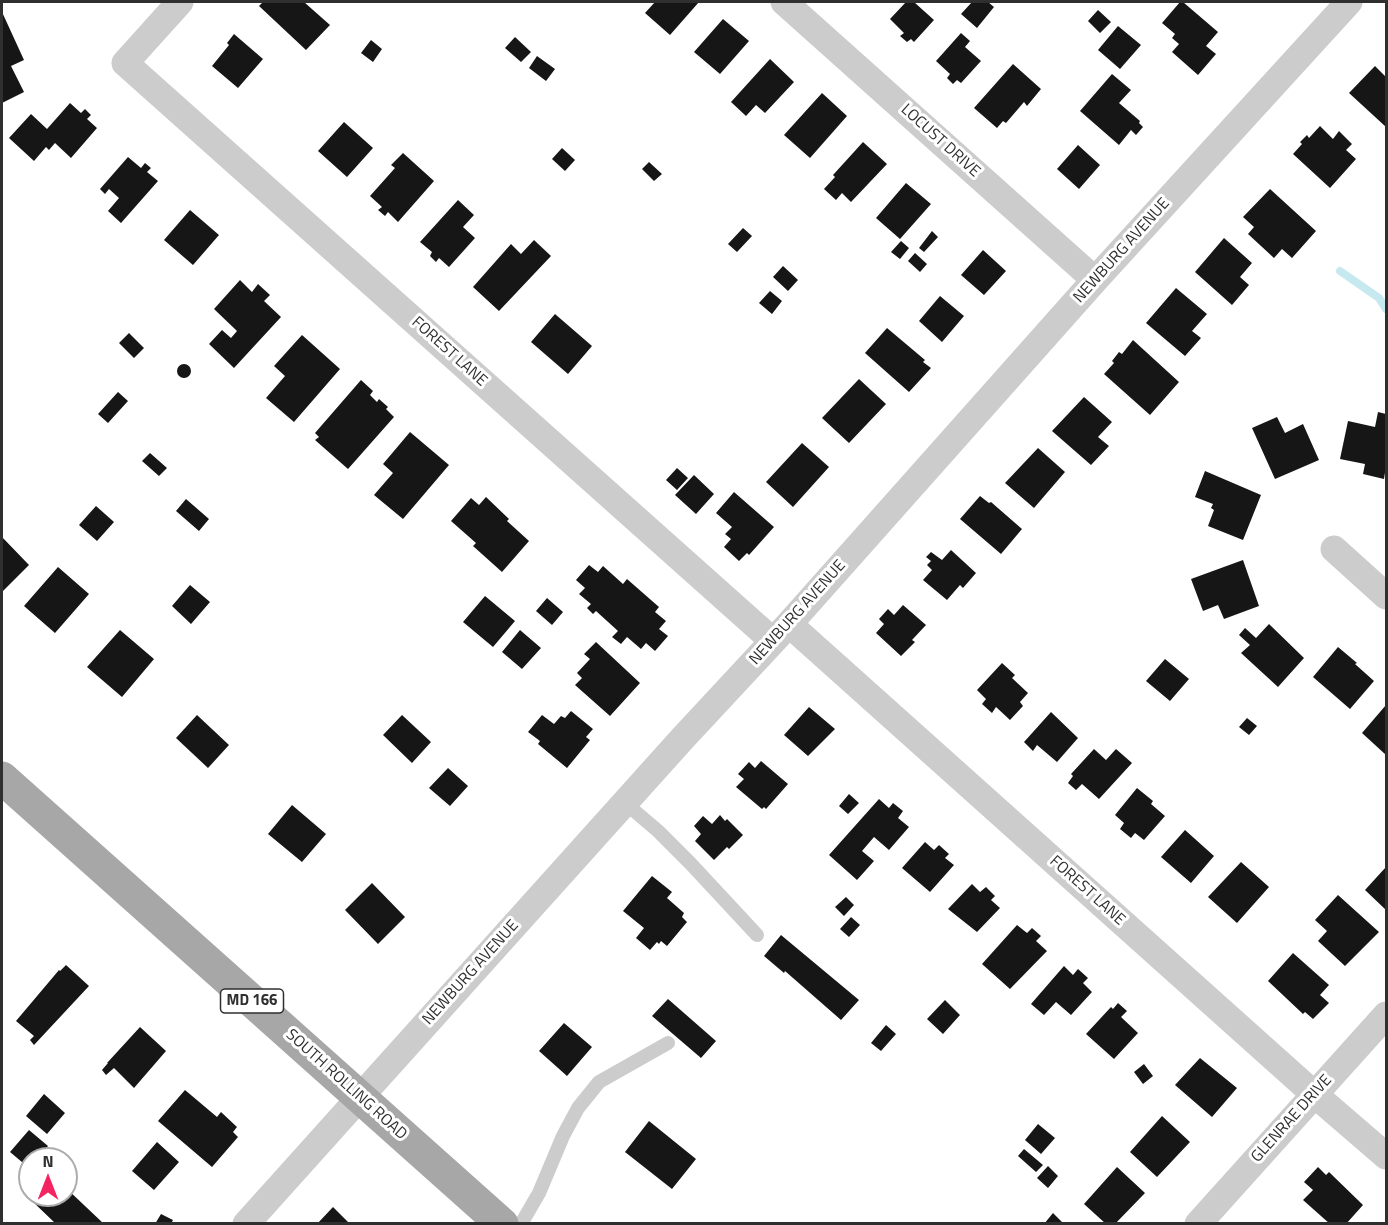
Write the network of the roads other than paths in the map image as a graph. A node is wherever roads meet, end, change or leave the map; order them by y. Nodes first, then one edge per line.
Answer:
1 (180, 2) edge
2 (784, 2) edge
3 (1349, 2) edge
4 (1095, 280) junction
5 (1334, 549) dead end
6 (1386, 596) edge
7 (781, 632) junction
8 (2, 778) edge
9 (624, 802) junction
10 (757, 935) dead end
11 (1386, 1015) edge
12 (668, 1043) dead end
13 (1314, 1094) junction
14 (360, 1097) junction
15 (1386, 1156) edge
16 (246, 1224) edge
17 (502, 1224) edge
18 (521, 1224) edge
19 (1198, 1224) edge

1 - 7 street, FOREST LANE
2 - 4 street, LOCUST DRIVE
3 - 4 street, NEWBURG AVENUE
4 - 7 street, NEWBURG AVENUE
5 - 6 street
7 - 9 street, NEWBURG AVENUE
7 - 13 street, FOREST LANE
8 - 14 main road, SOUTH ROLLING ROAD / MD 166
9 - 10 lane
9 - 14 street, NEWBURG AVENUE
11 - 13 street, GLENRAE DRIVE
12 - 18 lane
13 - 15 street, FOREST LANE
13 - 19 street, GLENRAE DRIVE
14 - 16 street, NEWBURG AVENUE
14 - 17 main road, SOUTH ROLLING ROAD / MD 166

